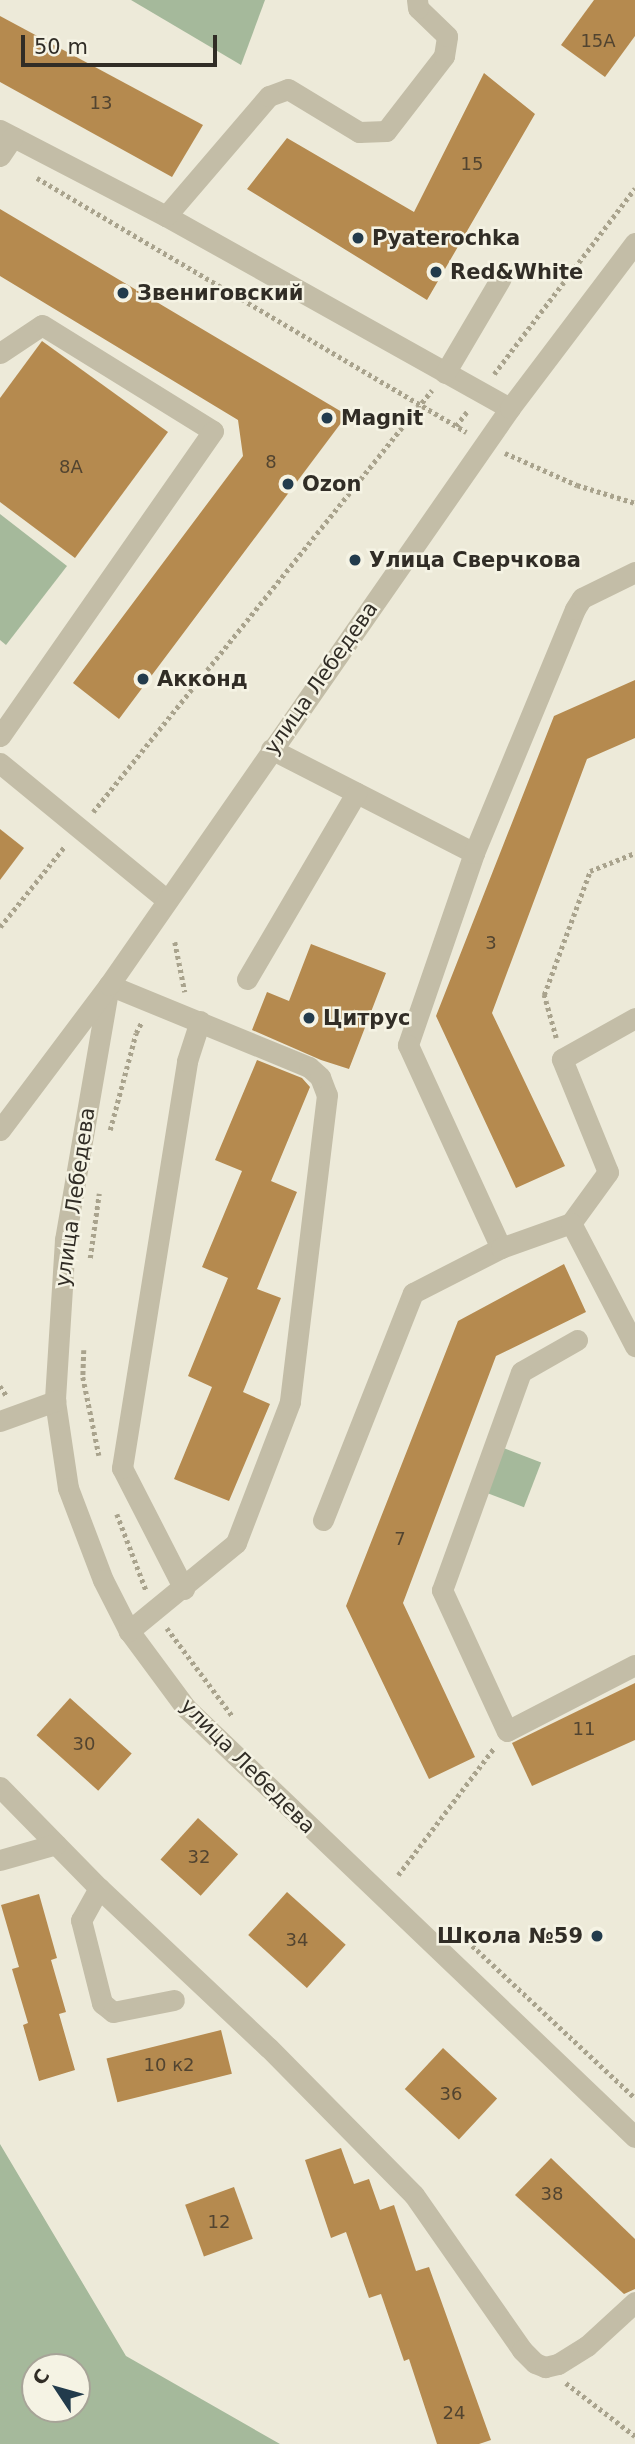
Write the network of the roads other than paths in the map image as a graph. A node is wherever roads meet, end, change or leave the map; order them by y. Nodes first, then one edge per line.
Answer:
1 (417, 0) edge
2 (7, 134) edge
3 (0, 156) edge
4 (166, 216) junction
5 (635, 243) edge
6 (500, 278) dead end
7 (0, 353) edge
8 (445, 373) junction
9 (510, 408) junction
10 (635, 572) edge
11 (0, 736) edge
12 (271, 749) junction
13 (0, 763) edge
14 (356, 793) junction
15 (474, 852) junction
16 (167, 900) junction
17 (247, 979) dead end
18 (109, 985) junction
19 (635, 1018) edge
20 (195, 1019) junction
21 (0, 1130) edge
22 (571, 1223) junction
23 (500, 1248) junction
24 (578, 1340) dead end
25 (635, 1346) edge
26 (55, 1401) junction
27 (0, 1421) edge
28 (323, 1520) dead end
29 (184, 1589) junction
30 (129, 1631) junction
31 (635, 1665) edge
32 (0, 1787) edge
33 (56, 1844) junction
34 (0, 1860) edge
35 (99, 1888) junction
36 (174, 2000) dead end
37 (635, 2137) edge
38 (635, 2302) edge

1 - 4 street
2 - 3 street
2 - 4 street
4 - 8 street
5 - 9 street, улица Лебедева
6 - 8 street
7 - 11 street
8 - 9 street
9 - 12 street, улица Лебедева
10 - 15 street
12 - 14 street
12 - 16 street, улица Лебедева
13 - 16 street
14 - 15 street
14 - 17 street
15 - 23 street
16 - 18 street, улица Лебедева
18 - 20 street
18 - 21 street
18 - 26 street, улица Лебедева
19 - 22 street
20 - 29 street
20 - 29 street
22 - 23 street
22 - 25 street
23 - 28 street
24 - 31 street
26 - 27 street
26 - 30 street, улица Лебедева
29 - 30 street
30 - 37 street, улица Лебедева
32 - 33 street
33 - 34 street
33 - 35 street
35 - 36 street
35 - 38 street

